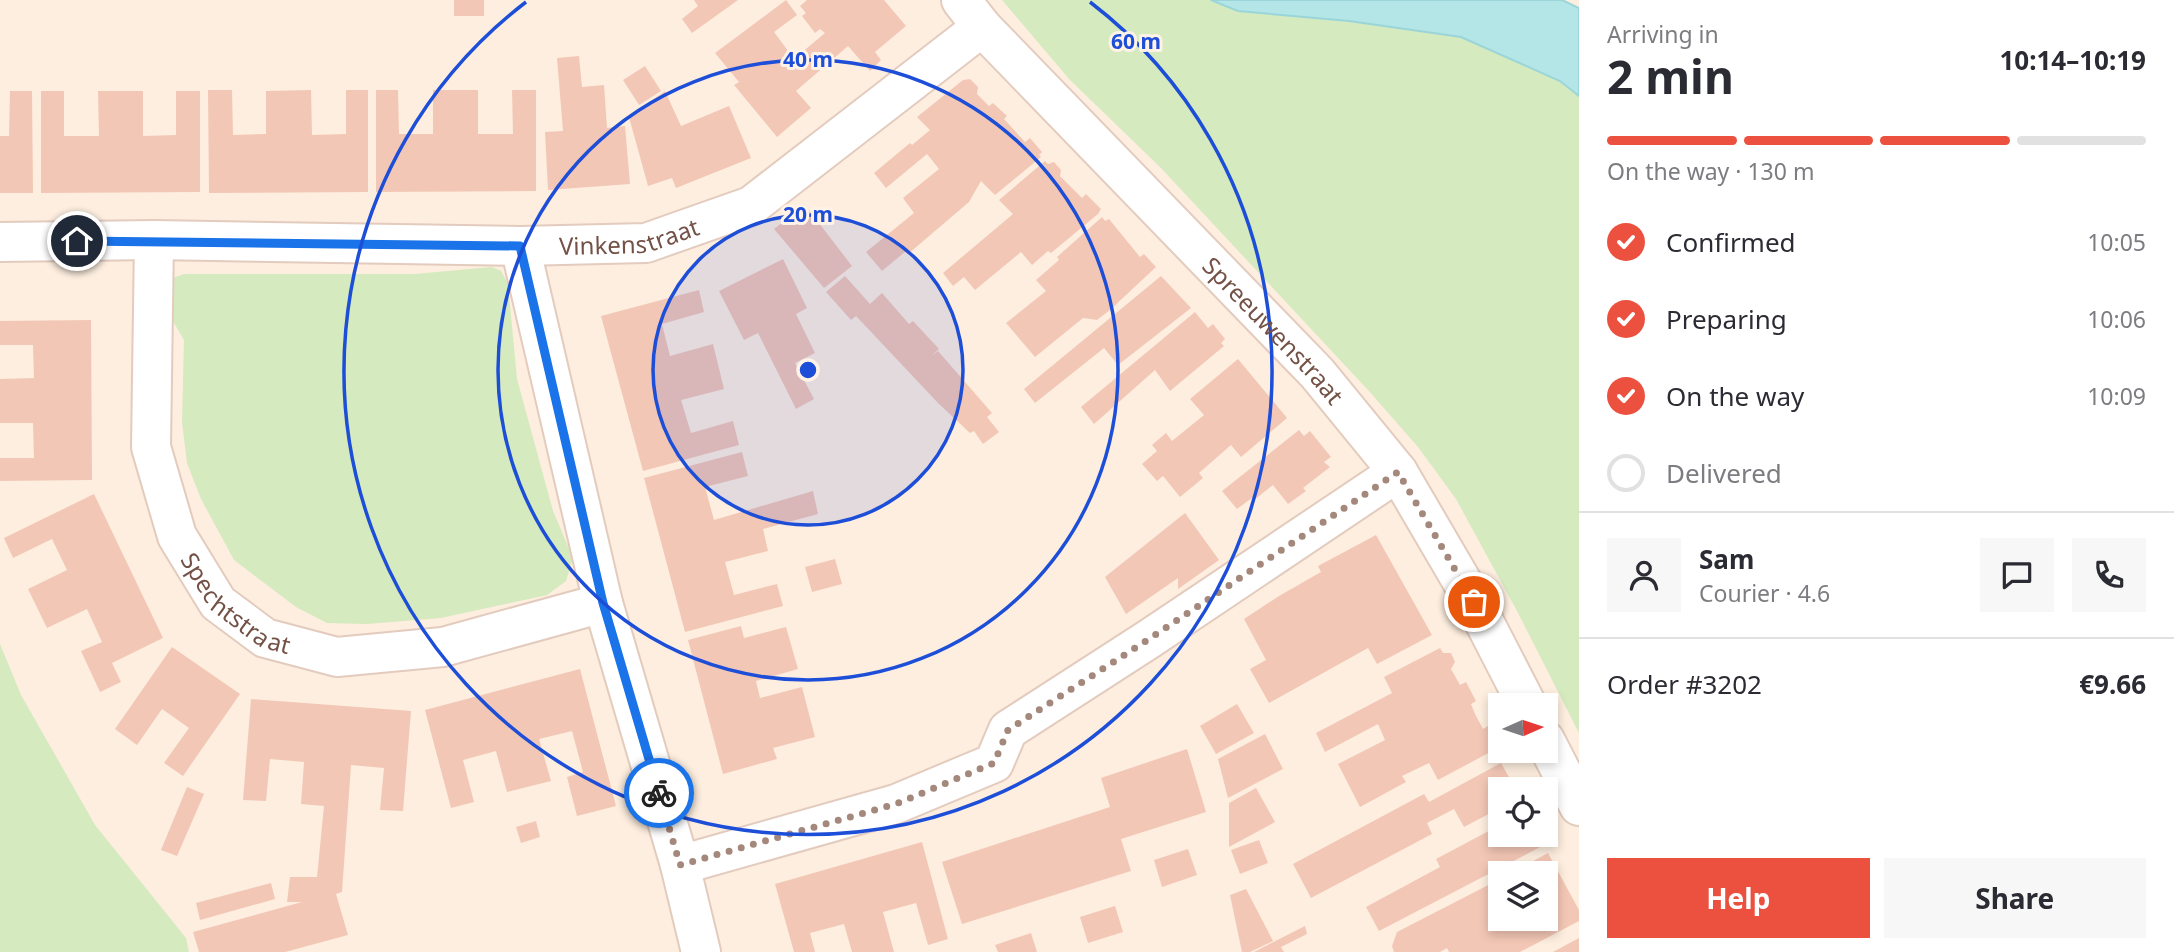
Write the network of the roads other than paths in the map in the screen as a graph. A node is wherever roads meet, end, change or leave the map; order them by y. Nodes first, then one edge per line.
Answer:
1 (972, 14) edge
2 (154, 240) junction
3 (0, 242) edge
4 (520, 246) junction
5 (1398, 472) junction
6 (603, 603) junction
7 (1521, 693) edge
8 (1557, 763) edge
9 (1579, 806) edge
10 (680, 865) junction
11 (701, 952) edge

1 - 4 street, Vinkenstraat
1 - 5 street, Spreeuwenstraat
2 - 3 street, Vinkenstraat
2 - 4 street, Vinkenstraat
2 - 6 street, Spechtstraat
4 - 6 street
5 - 7 street, Spreeuwenstraat
5 - 10 street
6 - 10 street
8 - 9 street
10 - 11 street

